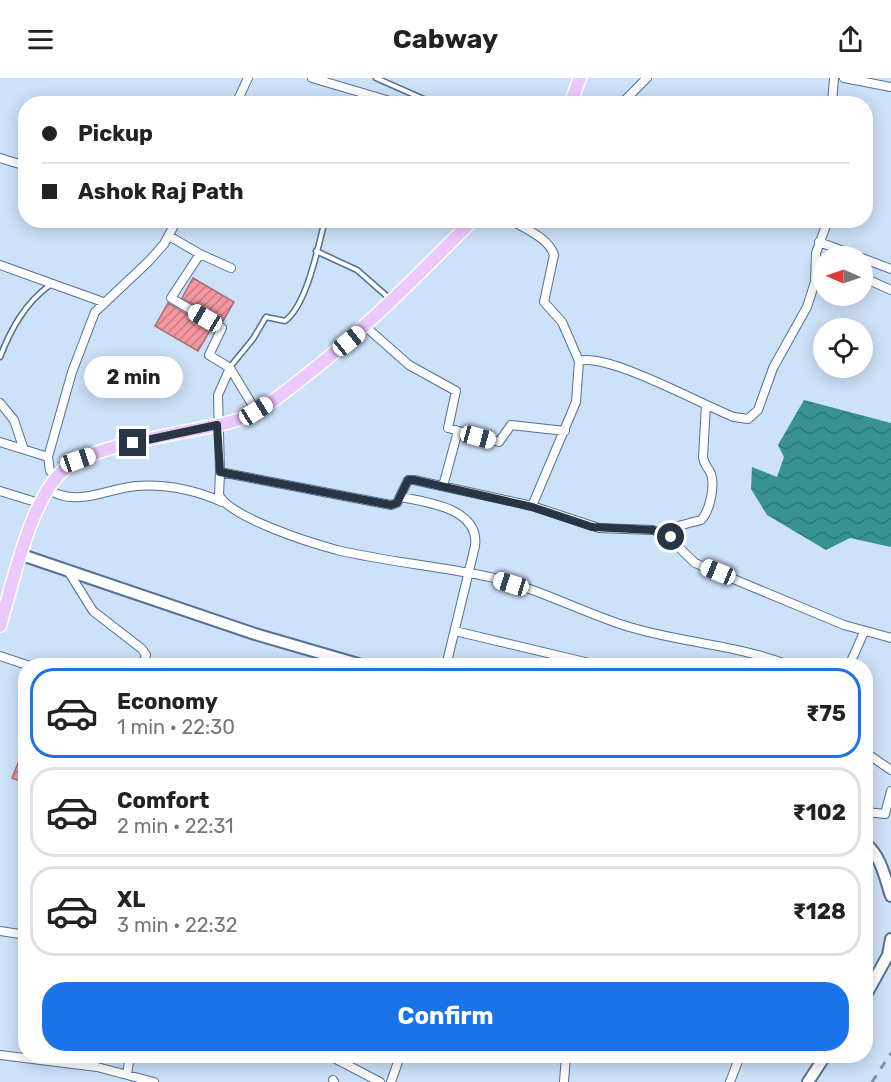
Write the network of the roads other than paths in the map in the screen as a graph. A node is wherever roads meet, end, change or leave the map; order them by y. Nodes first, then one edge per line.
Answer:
1 (248, 78) edge
2 (312, 78) edge
3 (376, 78) edge
4 (580, 78) edge
5 (647, 78) edge
6 (834, 78) edge
7 (844, 78) edge
8 (891, 87) edge
9 (240, 96) edge
10 (373, 96) edge
11 (417, 96) edge
12 (573, 96) edge
13 (629, 96) edge
14 (833, 96) edge
15 (0, 158) edge
16 (18, 164) edge
17 (173, 228) edge
18 (323, 228) edge
19 (465, 228) edge
20 (522, 228) edge
21 (825, 228) edge
22 (169, 236) junction
23 (819, 242) junction
24 (818, 246) edge
25 (830, 246) edge
26 (316, 251) junction
27 (200, 254) junction
28 (873, 262) edge
29 (0, 266) edge
30 (231, 268) dead end
31 (891, 269) edge
32 (873, 282) edge
33 (50, 284) junction
34 (813, 288) edge
35 (891, 290) edge
36 (392, 300) junction
37 (103, 302) junction
38 (366, 327) junction
39 (0, 357) edge
40 (579, 361) junction
41 (230, 368) junction
42 (0, 403) edge
43 (706, 405) junction
44 (256, 411) junction
45 (217, 425) junction
46 (458, 431) junction
47 (565, 431) junction
48 (0, 442) edge
49 (23, 447) junction
50 (48, 457) junction
51 (220, 472) junction
52 (56, 477) junction
53 (443, 486) junction
54 (47, 489) junction
55 (0, 491) edge
56 (400, 497) junction
57 (222, 502) junction
58 (39, 503) junction
59 (532, 507) junction
60 (671, 537) junction
61 (22, 555) junction
62 (68, 571) junction
63 (468, 574) junction
64 (0, 626) edge
65 (455, 631) junction
66 (864, 632) junction
67 (891, 638) edge
68 (0, 656) edge
69 (145, 658) edge
70 (338, 658) edge
71 (448, 658) edge
72 (568, 658) edge
73 (765, 658) edge
74 (853, 658) edge
75 (18, 662) edge
76 (873, 758) edge
77 (891, 770) edge
78 (891, 791) edge
79 (873, 813) edge
80 (888, 815) edge
81 (873, 851) edge
82 (891, 896) edge
83 (0, 931) edge
84 (18, 934) edge
85 (891, 939) edge
86 (873, 982) edge
87 (0, 1055) edge
88 (18, 1057) edge
89 (65, 1063) edge
90 (128, 1063) edge
91 (343, 1063) edge
92 (398, 1063) edge
93 (565, 1063) edge
94 (737, 1063) edge
95 (820, 1063) edge
96 (126, 1074) junction
97 (154, 1082) edge
98 (380, 1082) edge
99 (391, 1082) edge
100 (564, 1082) edge
101 (730, 1082) edge
102 (808, 1082) edge

1 - 9 street
2 - 10 street
3 - 11 lane
4 - 12 main road
5 - 13 street
6 - 14 street
7 - 8 street
15 - 16 street
17 - 22 street
18 - 26 lane
19 - 36 main road
20 - 40 street
21 - 23 street
22 - 27 street
22 - 37 street
23 - 24 street
23 - 25 street
26 - 36 lane
26 - 41 lane
27 - 30 street
27 - 41 street
28 - 31 street
29 - 33 street
32 - 35 street
33 - 37 street
33 - 39 lane
34 - 43 street
36 - 38 main road
37 - 50 street
38 - 44 main road
38 - 46 street
40 - 43 street
40 - 47 street
41 - 44 street
41 - 45 street
42 - 49 street
43 - 60 street
44 - 45 main road
45 - 51 street
45 - 52 main road
46 - 47 street
46 - 53 street
47 - 59 street
48 - 49 street
49 - 50 street
50 - 52 street
51 - 56 street
51 - 57 street
52 - 54 main road
53 - 56 street
53 - 59 street
54 - 57 street
54 - 58 main road
55 - 58 street
56 - 63 street
57 - 63 street
58 - 61 main road
59 - 60 street
60 - 66 street
61 - 62 main road
61 - 64 main road
62 - 69 street
62 - 70 main road
63 - 65 street
63 - 73 street
65 - 71 street
65 - 72 street
66 - 67 street
66 - 74 street
68 - 75 street
76 - 77 street
78 - 80 street
79 - 80 street
81 - 82 main road
83 - 84 street
85 - 86 main road
87 - 88 street
89 - 96 street
90 - 96 street
91 - 98 street
92 - 99 street
93 - 100 street
94 - 101 street
95 - 102 main road
96 - 97 street

